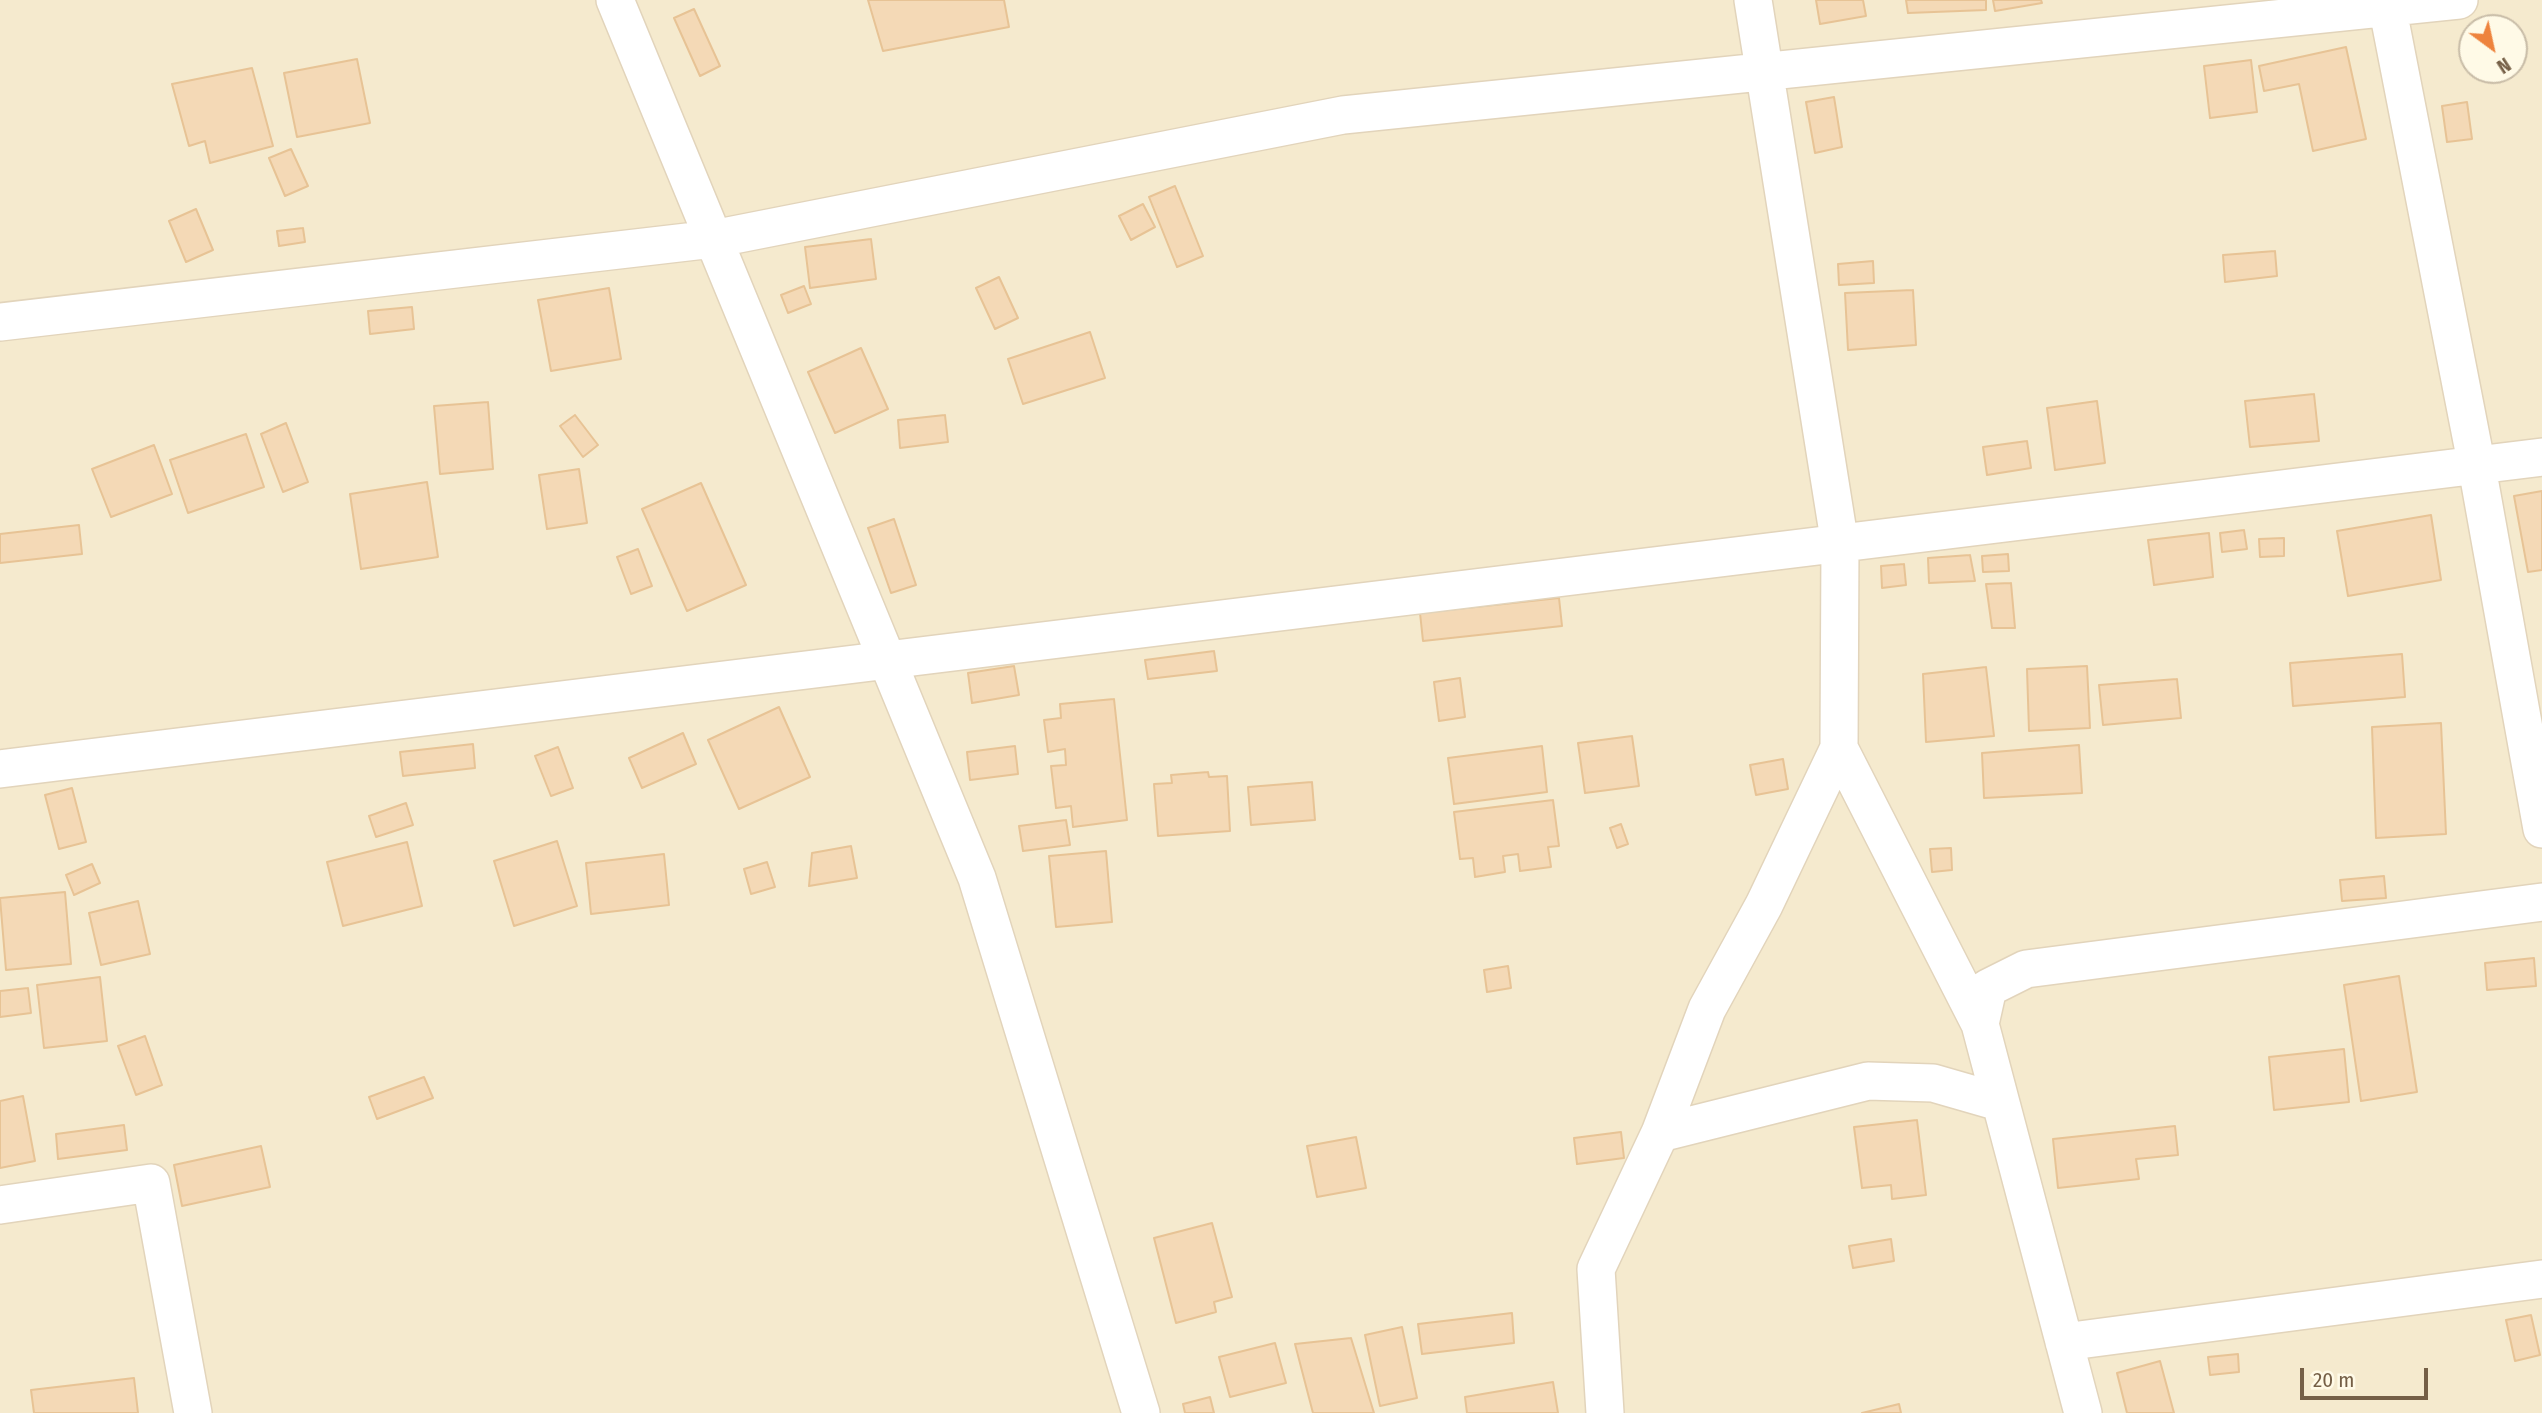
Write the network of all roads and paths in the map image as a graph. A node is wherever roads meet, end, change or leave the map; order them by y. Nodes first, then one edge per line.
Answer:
1 (615, 0) edge
2 (1754, 0) edge
3 (2459, 0) edge
4 (2387, 4) edge
5 (1765, 72) junction
6 (713, 239) junction
7 (0, 322) edge
8 (2542, 457) edge
9 (2477, 467) junction
10 (1840, 545) junction
11 (888, 661) junction
12 (1839, 748) junction
13 (0, 769) edge
14 (2542, 829) edge
15 (2542, 902) edge
16 (1980, 1024) junction
17 (1999, 1102) junction
18 (1660, 1133) junction
19 (0, 1205) edge
20 (2542, 1279) edge
21 (2064, 1342) junction
22 (193, 1413) edge
23 (1140, 1413) edge
24 (1605, 1413) edge
25 (2083, 1413) edge

1 - 6 street
2 - 5 street
3 - 4 street
4 - 5 street
4 - 9 street
5 - 6 street
5 - 10 street
6 - 7 street
6 - 11 street
8 - 9 street
9 - 10 street
9 - 14 street
10 - 11 street
10 - 12 street
11 - 13 street
11 - 23 street
12 - 16 street
12 - 18 street
15 - 16 street
16 - 17 street
17 - 18 street
17 - 21 street
18 - 24 street
19 - 22 street
20 - 21 street
21 - 25 street

